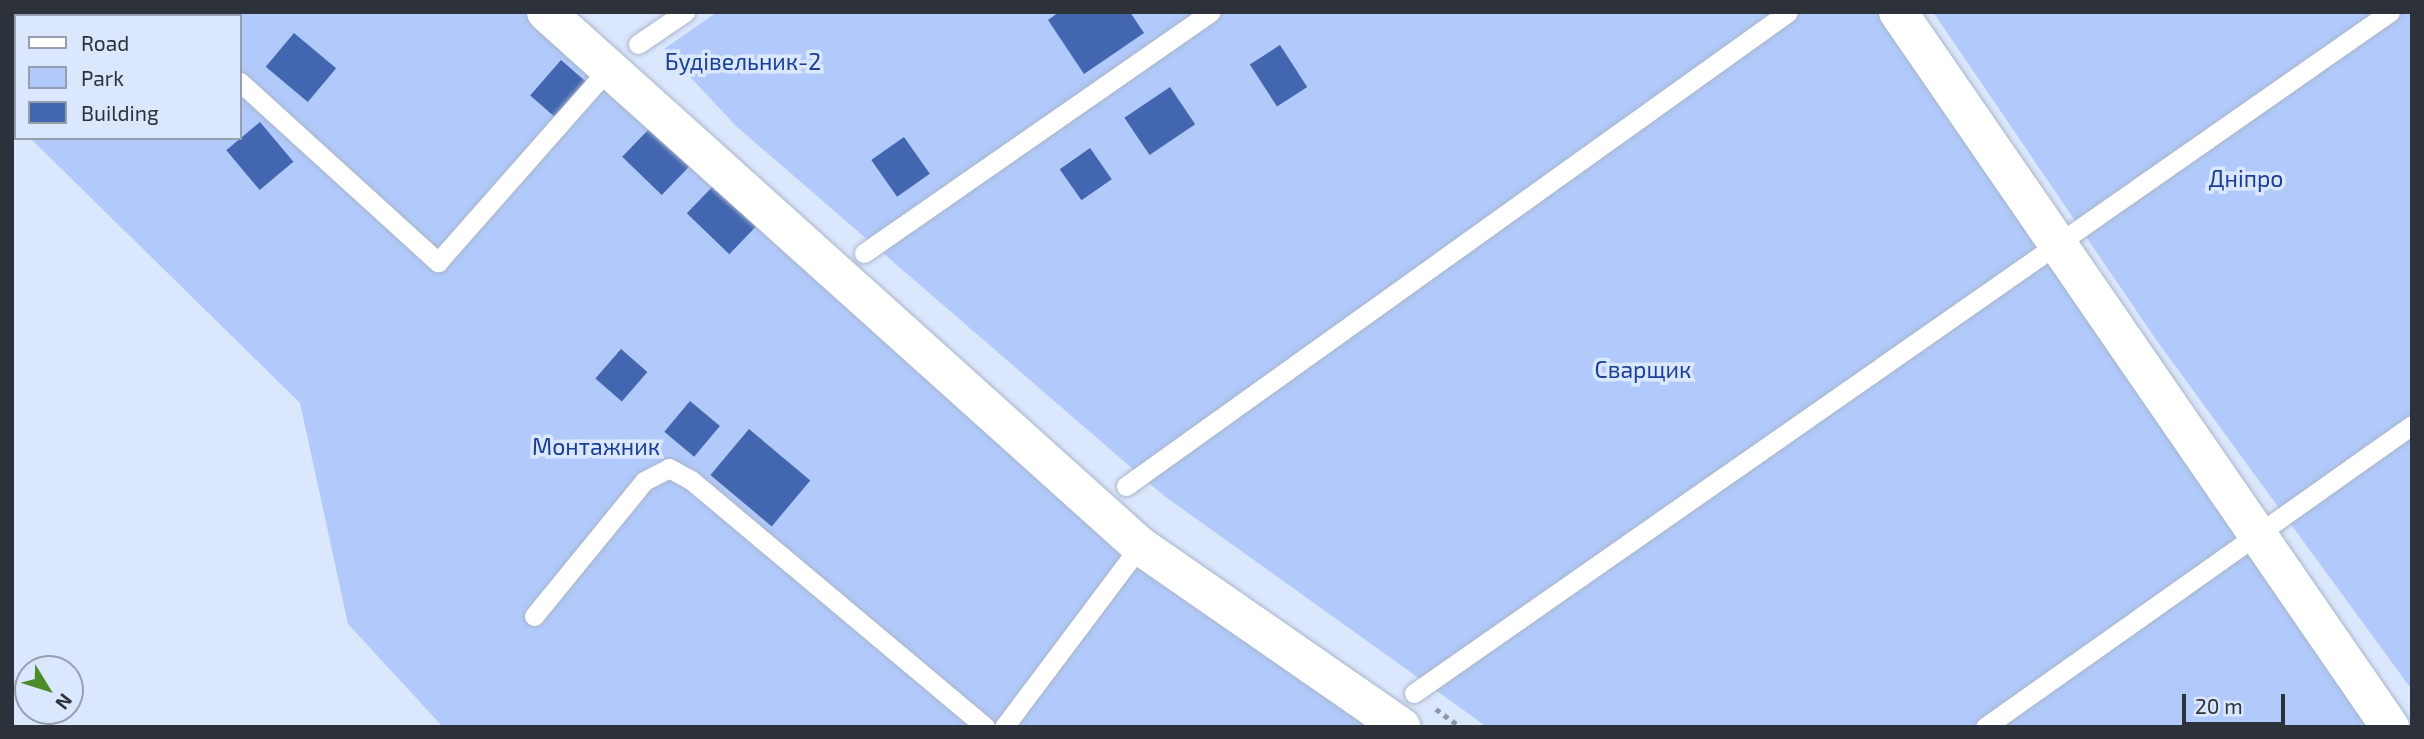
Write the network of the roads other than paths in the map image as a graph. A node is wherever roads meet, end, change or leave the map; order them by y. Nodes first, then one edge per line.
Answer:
1 (546, 12) edge
2 (685, 12) edge
3 (1211, 12) edge
4 (1788, 12) edge
5 (1898, 12) edge
6 (2390, 12) edge
7 (638, 44) dead end
8 (608, 69) junction
9 (242, 84) edge
10 (2054, 245) junction
11 (864, 253) dead end
12 (2412, 425) edge
13 (1126, 486) dead end
14 (2254, 535) junction
15 (1140, 546) junction
16 (534, 616) dead end
17 (1407, 710) edge
18 (985, 727) edge
19 (1004, 727) edge
20 (1985, 727) edge
21 (2390, 727) edge

1 - 8 street
2 - 7 lane
3 - 11 lane
4 - 13 lane
5 - 10 street
6 - 10 lane
8 - 9 lane
8 - 15 street
10 - 14 street
10 - 17 lane
12 - 14 lane
14 - 20 lane
14 - 21 street
15 - 17 street
15 - 19 lane
16 - 18 lane

